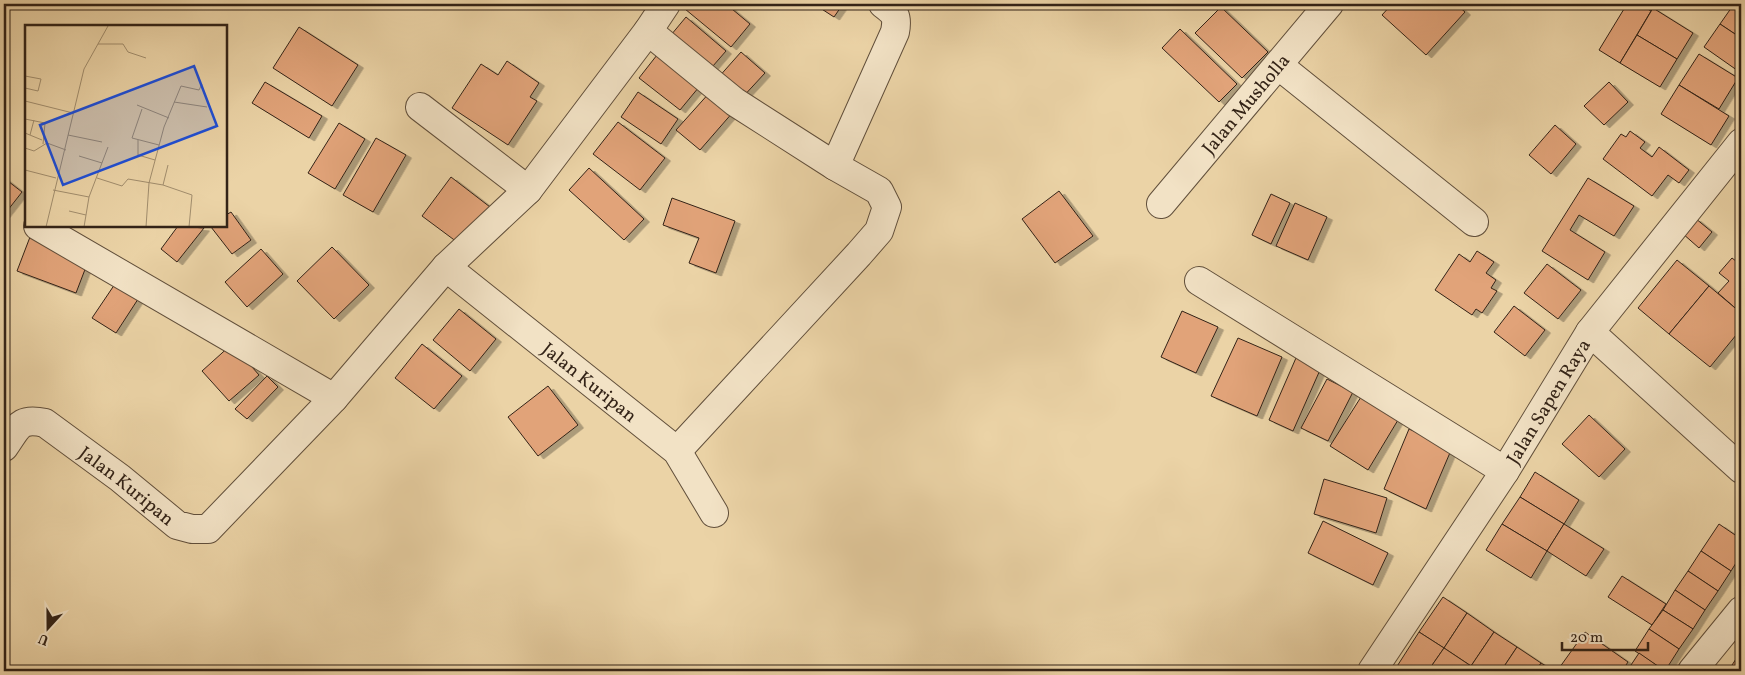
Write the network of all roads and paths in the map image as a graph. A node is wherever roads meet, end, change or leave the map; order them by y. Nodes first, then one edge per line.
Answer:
1 (666, 4) edge
2 (883, 4) edge
3 (1329, 4) edge
4 (648, 32) junction
5 (1278, 65) junction
6 (420, 107) dead end
7 (1741, 143) edge
8 (835, 166) junction
9 (528, 190) junction
10 (1161, 204) dead end
11 (1474, 222) dead end
12 (41, 228) edge
13 (446, 267) junction
14 (1199, 281) dead end
15 (1590, 332) junction
16 (334, 398) junction
17 (4, 447) edge
18 (677, 451) junction
19 (1741, 469) edge
20 (1505, 472) junction
21 (714, 512) dead end
22 (1741, 611) edge
23 (1372, 671) edge
24 (1692, 671) edge

1 - 4 street, Jalan Kuripan
2 - 8 street
3 - 5 street, Jalan Musholla
4 - 8 street
4 - 9 street, Jalan Kuripan
5 - 10 street, Jalan Musholla
5 - 11 street
6 - 9 street
7 - 15 street, Jalan Sapen Raya
8 - 18 street
9 - 13 street, Jalan Kuripan
12 - 16 street
13 - 16 street, Jalan Kuripan
13 - 18 street, Jalan Kuripan
14 - 20 street
15 - 19 street
15 - 20 street, Jalan Sapen Raya
16 - 17 street, Jalan Kuripan
18 - 21 street, Jalan Kuripan
20 - 23 street, Jalan Sapen Raya
22 - 24 street

